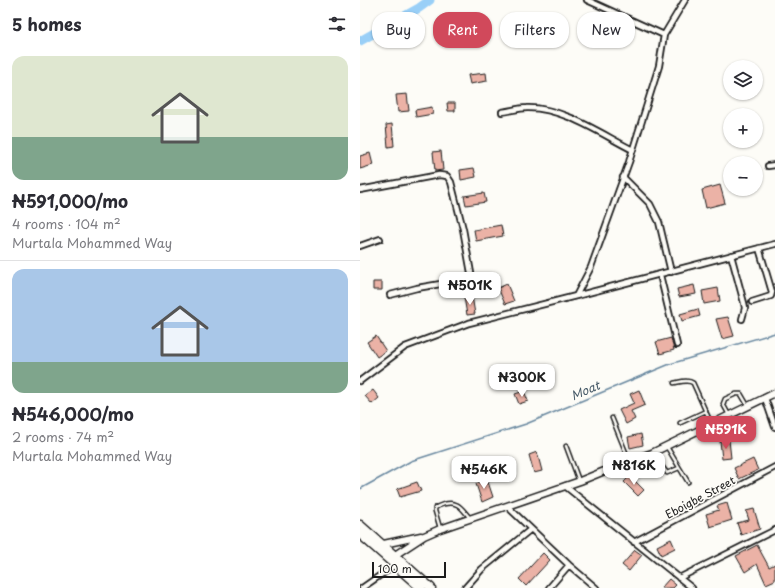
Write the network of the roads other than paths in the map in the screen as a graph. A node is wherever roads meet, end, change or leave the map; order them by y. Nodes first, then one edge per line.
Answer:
1 (587, 0) edge
2 (685, 0) edge
3 (664, 35) junction
4 (502, 112) dead end
5 (633, 150) junction
6 (775, 165) edge
7 (768, 166) dead end
8 (623, 177) junction
9 (360, 190) edge
10 (380, 239) dead end
11 (775, 244) edge
12 (360, 246) edge
13 (759, 248) junction
14 (731, 255) junction
15 (671, 272) junction
16 (660, 275) junction
17 (390, 296) dead end
18 (576, 296) junction
19 (752, 302) dead end
20 (742, 319) dead end
21 (677, 345) dead end
22 (360, 381) edge
23 (674, 383) dead end
24 (775, 393) edge
25 (765, 398) junction
26 (748, 407) junction
27 (706, 410) junction
28 (730, 416) junction
29 (612, 418) dead end
30 (680, 423) dead end
31 (712, 425) junction
32 (775, 427) edge
33 (566, 446) dead end
34 (667, 447) junction
35 (652, 453) junction
36 (629, 461) junction
37 (775, 467) edge
38 (679, 468) junction
39 (580, 481) junction
40 (688, 482) dead end
41 (565, 486) junction
42 (508, 507) junction
43 (471, 518) junction
44 (360, 525) edge
45 (440, 529) junction
46 (531, 529) junction
47 (775, 530) edge
48 (360, 534) edge
49 (424, 536) junction
50 (634, 542) junction
51 (378, 545) junction
52 (393, 560) junction
53 (569, 565) junction
54 (679, 578) junction
55 (362, 588) edge
56 (421, 588) edge
57 (431, 588) edge
58 (465, 588) edge
59 (549, 588) edge
60 (596, 588) edge
61 (692, 588) edge

1 - 3 street
2 - 3 street
3 - 5 street
4 - 5 street
5 - 8 street
6 - 7 street
8 - 15 street
8 - 18 street
9 - 17 street
10 - 12 street
11 - 13 street
13 - 14 street
13 - 19 street
14 - 15 street
14 - 20 street
15 - 16 street
16 - 18 street
16 - 21 street
18 - 22 street
23 - 27 lane
24 - 25 street
25 - 26 street
25 - 32 street
26 - 28 street
26 - 28 lane
27 - 30 lane
27 - 31 lane
28 - 31 street
29 - 36 lane
31 - 34 street
33 - 39 lane
34 - 35 street
34 - 38 lane
35 - 36 street
35 - 38 lane
36 - 39 street
37 - 50 street, Eboigbe Street
38 - 40 lane
39 - 41 street
41 - 42 street
41 - 50 street
42 - 43 street
42 - 46 street
43 - 45 street
43 - 45 lane
44 - 51 highway
45 - 49 street
46 - 53 street
46 - 58 street
47 - 54 street
48 - 51 highway
49 - 51 street
49 - 52 street
50 - 54 street
51 - 52 highway
52 - 55 street
52 - 56 highway
52 - 57 highway
53 - 59 street
53 - 60 street
54 - 61 street

